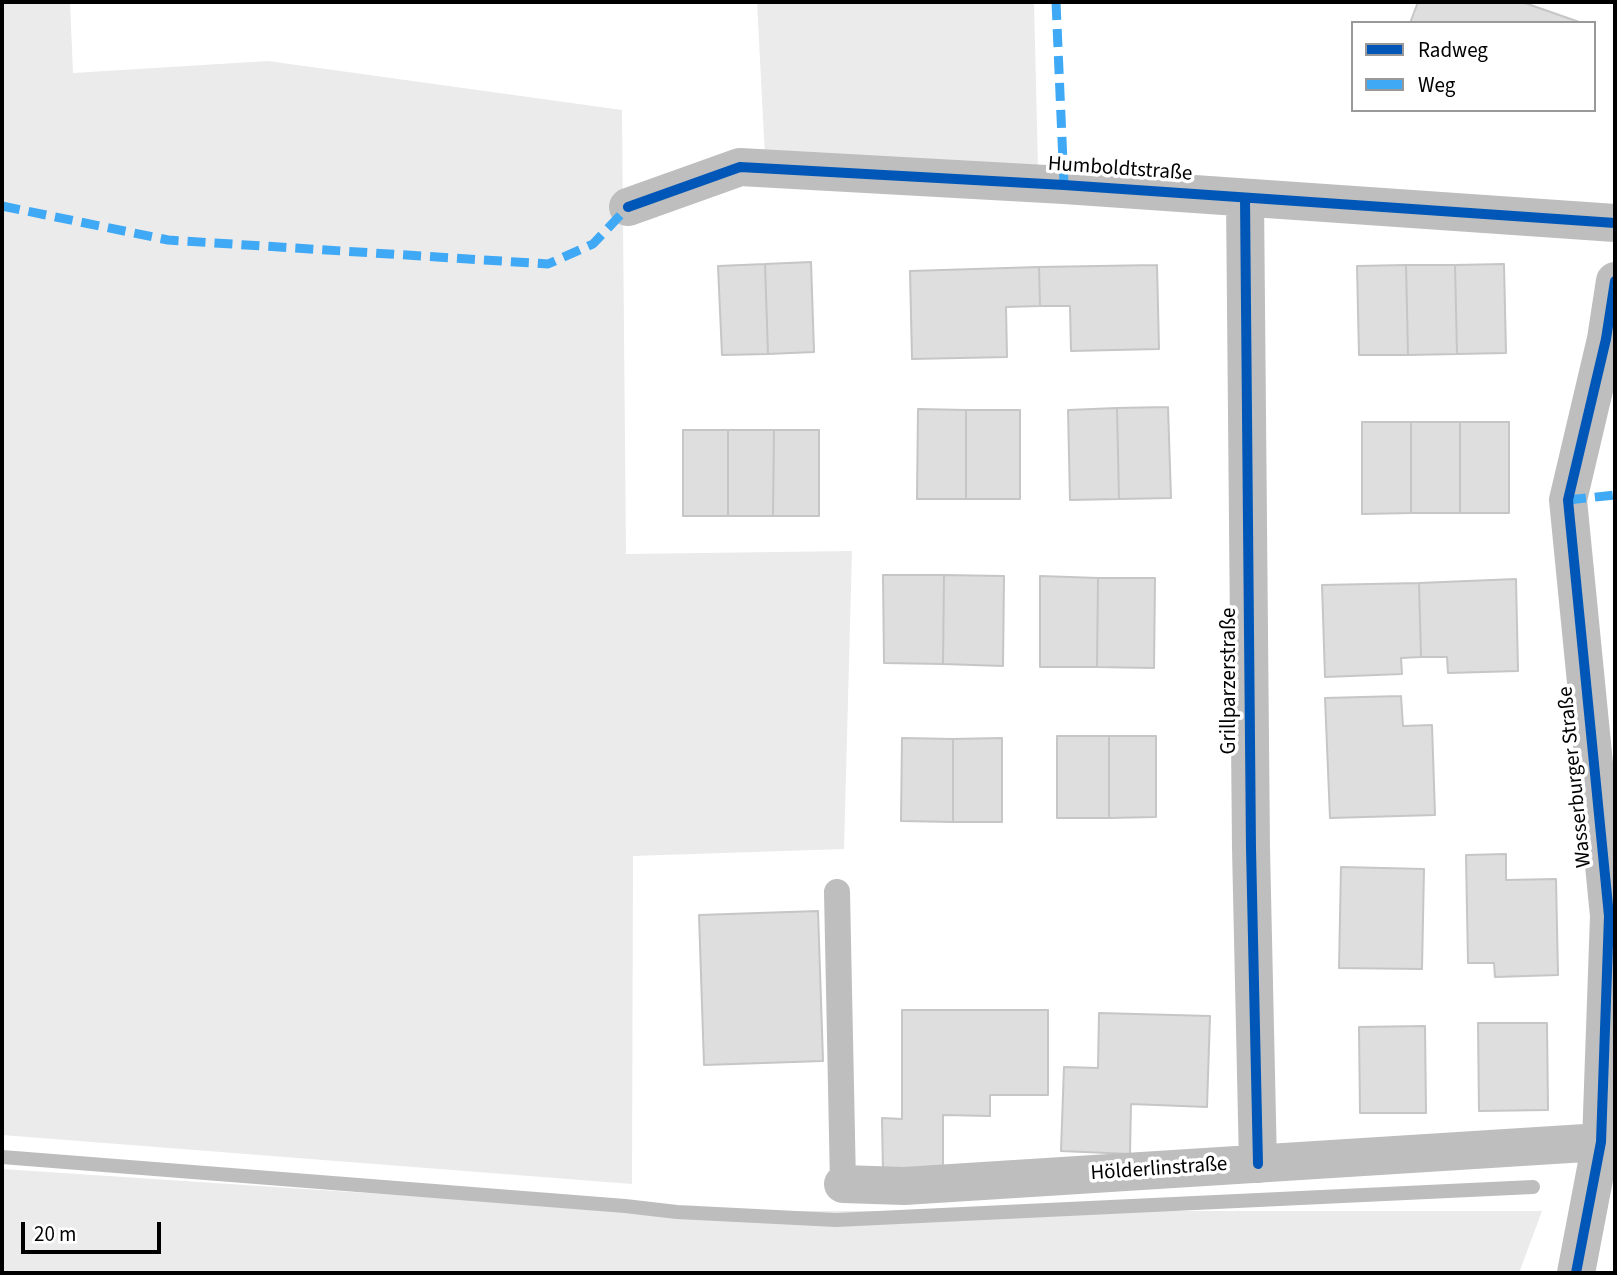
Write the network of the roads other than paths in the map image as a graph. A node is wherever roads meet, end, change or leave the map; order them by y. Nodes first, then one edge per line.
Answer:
1 (1245, 198) junction
2 (628, 206) dead end
3 (1615, 223) edge
4 (1615, 281) edge
5 (837, 892) dead end
6 (1601, 1142) junction
7 (1258, 1164) junction
8 (843, 1184) joint
9 (1576, 1273) edge

1 - 2 street, Humboldtstraße
1 - 3 street, Humboldtstraße
1 - 7 street, Grillparzerstraße
4 - 6 street, Wasserburger Straße
5 - 8 lane
6 - 7 street, Hölderlinstraße
6 - 9 street, Wasserburger Straße
7 - 8 street, Hölderlinstraße

